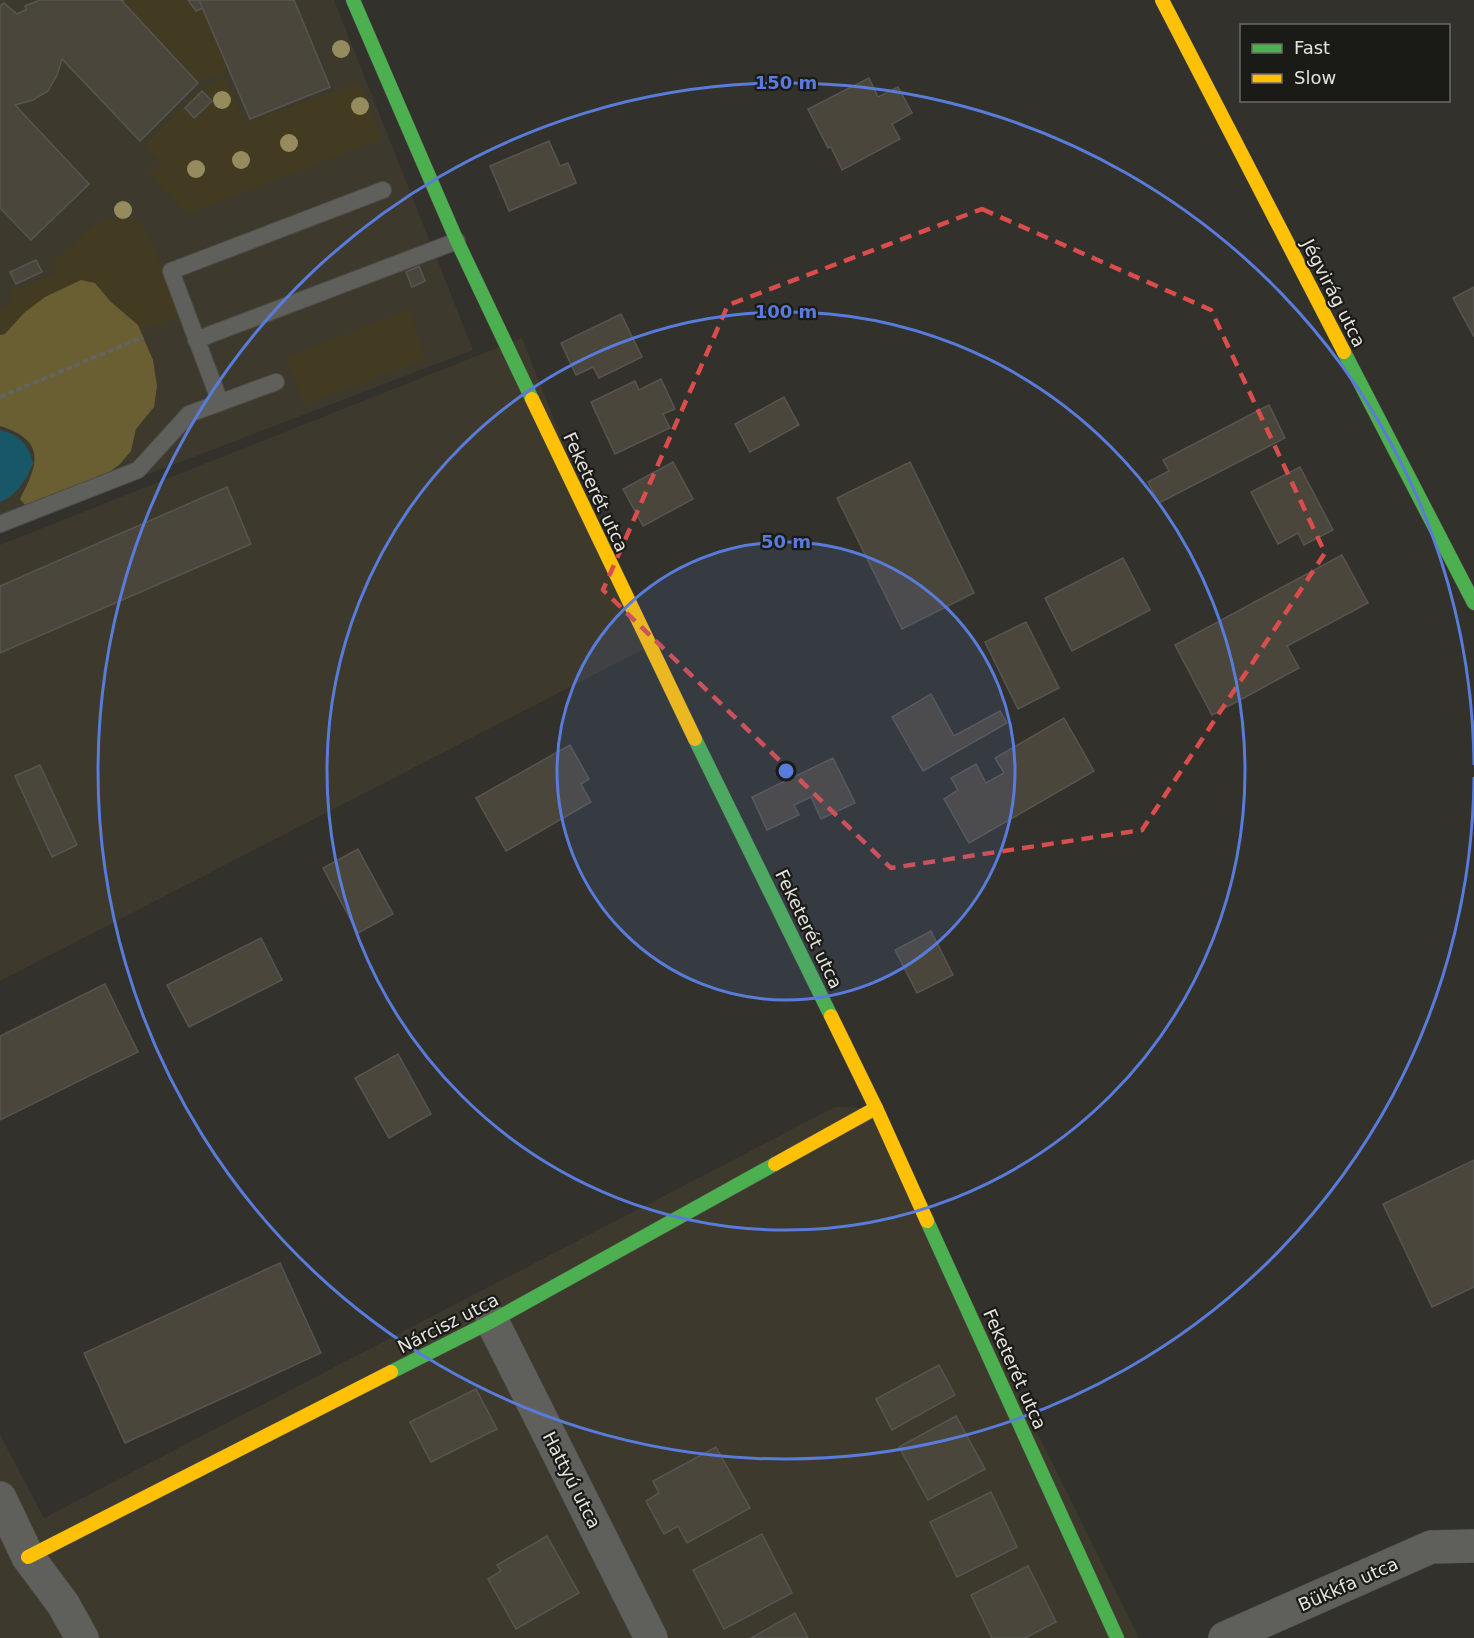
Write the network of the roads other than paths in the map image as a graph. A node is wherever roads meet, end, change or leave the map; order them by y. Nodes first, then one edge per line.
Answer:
1 (353, 0) edge
2 (1162, 0) edge
3 (383, 190) dead end
4 (457, 241) junction
5 (196, 340) junction
6 (276, 382) dead end
7 (220, 402) junction
8 (0, 524) edge
9 (1474, 603) edge
10 (876, 1107) junction
11 (492, 1321) junction
12 (0, 1498) edge
13 (1474, 1546) edge
14 (28, 1557) junction
15 (82, 1638) edge
16 (651, 1638) edge
17 (1117, 1638) edge
18 (1226, 1638) edge

1 - 4 street, Feketerét utca
2 - 9 street, Jégvirág utca
3 - 5 lane
4 - 5 lane
4 - 10 street, Feketerét utca
5 - 7 lane
6 - 7 lane
7 - 8 lane
10 - 11 street, Nárcisz utca
10 - 17 street, Feketerét utca
11 - 14 street, Nárcisz utca
11 - 16 street, Hattyú utca
12 - 14 street
13 - 18 street, Bükkfa utca
14 - 15 street

